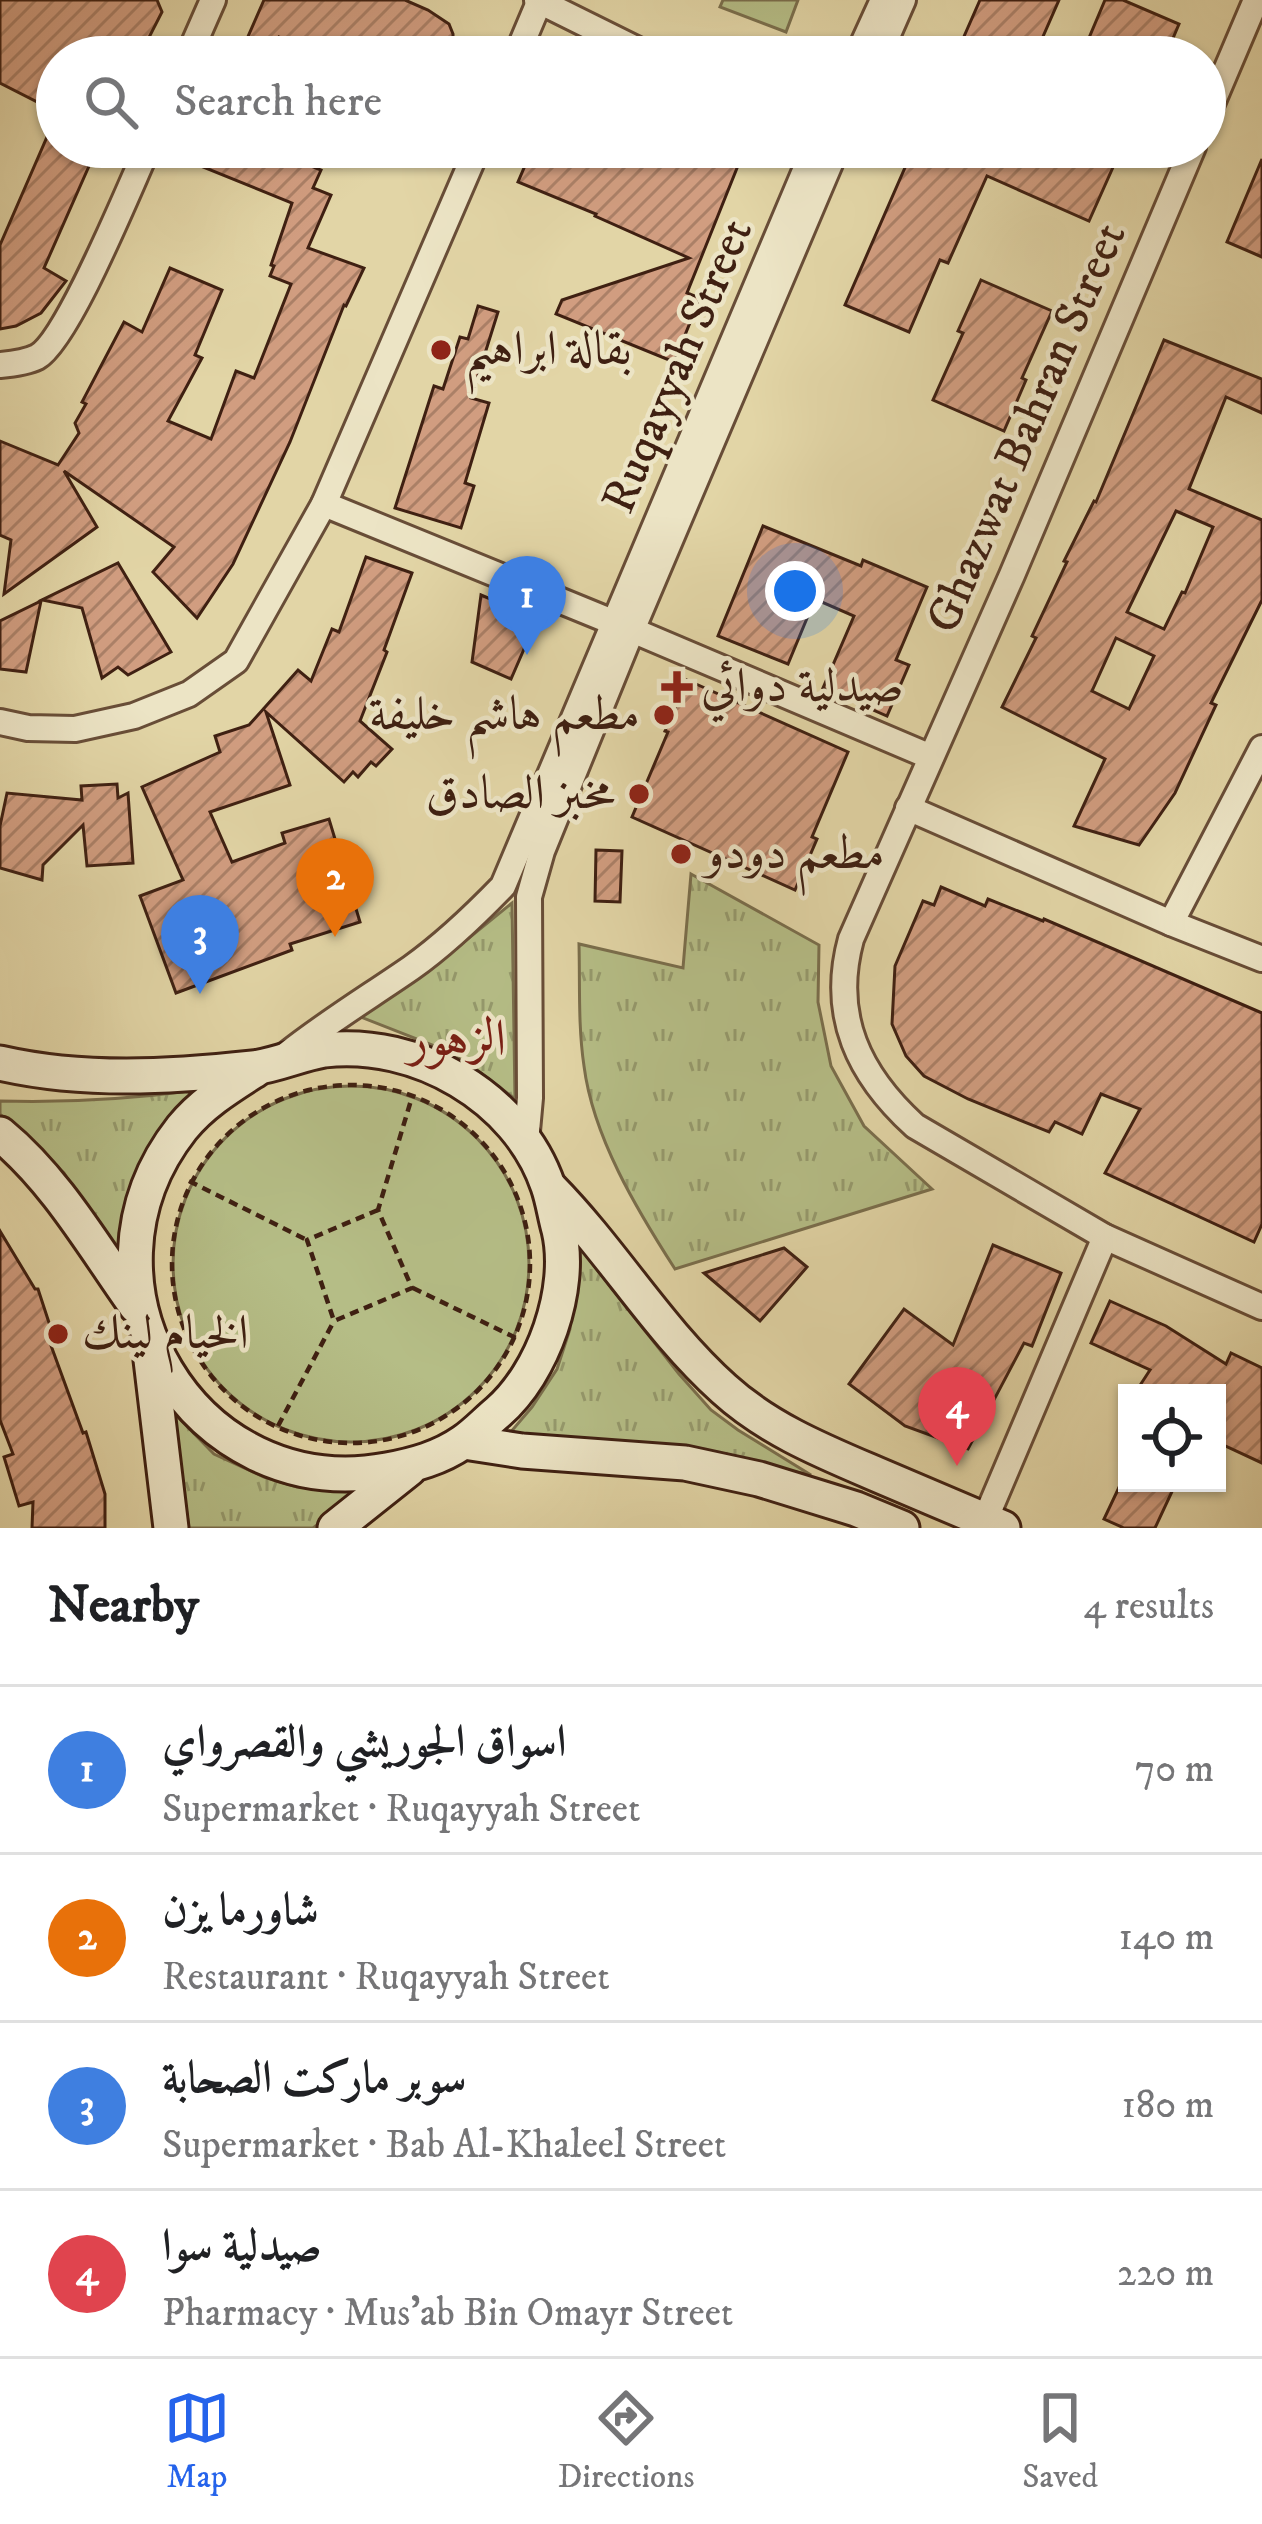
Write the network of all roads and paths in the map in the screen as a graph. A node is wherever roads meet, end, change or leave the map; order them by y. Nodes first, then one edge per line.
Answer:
1 (213, 0) edge
2 (539, 0) edge
3 (883, 0) edge
4 (903, 0) edge
5 (1256, 0) edge
6 (197, 36) edge
7 (524, 36) edge
8 (610, 36) edge
9 (867, 36) edge
10 (887, 36) edge
11 (1226, 71) edge
12 (138, 168) edge
13 (469, 168) edge
14 (806, 168) edge
15 (828, 168) edge
16 (1184, 168) edge
17 (0, 364) edge
18 (324, 504) junction
19 (623, 626) junction
20 (0, 722) edge
21 (1262, 748) edge
22 (932, 757) junction
23 (908, 808) junction
24 (1171, 923) junction
25 (1262, 959) edge
26 (0, 1063) edge
27 (270, 1064) junction
28 (412, 1096) junction
29 (0, 1134) edge
30 (526, 1142) junction
31 (156, 1167) junction
32 (192, 1182) junction
33 (548, 1186) junction
34 (378, 1210) junction
35 (1105, 1237) junction
36 (308, 1240) junction
37 (412, 1288) junction
38 (1262, 1307) edge
39 (334, 1321) junction
40 (144, 1326) junction
41 (529, 1343) junction
42 (277, 1427) junction
43 (464, 1442) junction
44 (414, 1465) junction
45 (994, 1524) edge
46 (172, 1528) edge
47 (335, 1528) edge
48 (902, 1528) edge

1 - 6 street
2 - 7 street
2 - 8 street
3 - 9 street
4 - 10 street
5 - 11 street
12 - 17 street
13 - 18 street
14 - 19 street, Ruqayyah Street
15 - 19 street, Ruqayyah Street
16 - 22 street, Ghazwat Bahran Street
18 - 19 street
18 - 20 street
19 - 22 street
19 - 27 street, Ruqayyah Street
19 - 30 street, Ruqayyah Street
21 - 24 street
22 - 23 street, Ghazwat Bahran Street
23 - 24 street
23 - 35 street, Ghazwat Bahran Street
24 - 25 street
26 - 27 main road
27 - 30 main road
27 - 31 main road
28 - 32 path
28 - 34 path
28 - 41 path
29 - 40 main road
30 - 33 main road
31 - 32 path
31 - 40 main road
32 - 36 path
32 - 42 path
33 - 41 main road
33 - 45 main road
34 - 36 path
34 - 37 path
35 - 38 street, Ghazwat Bahran Street
35 - 45 street
36 - 39 path
37 - 39 path
37 - 41 path
39 - 42 path
40 - 44 main road
40 - 46 main road
41 - 42 path
41 - 43 main road
43 - 44 main road
43 - 48 main road
44 - 47 main road

